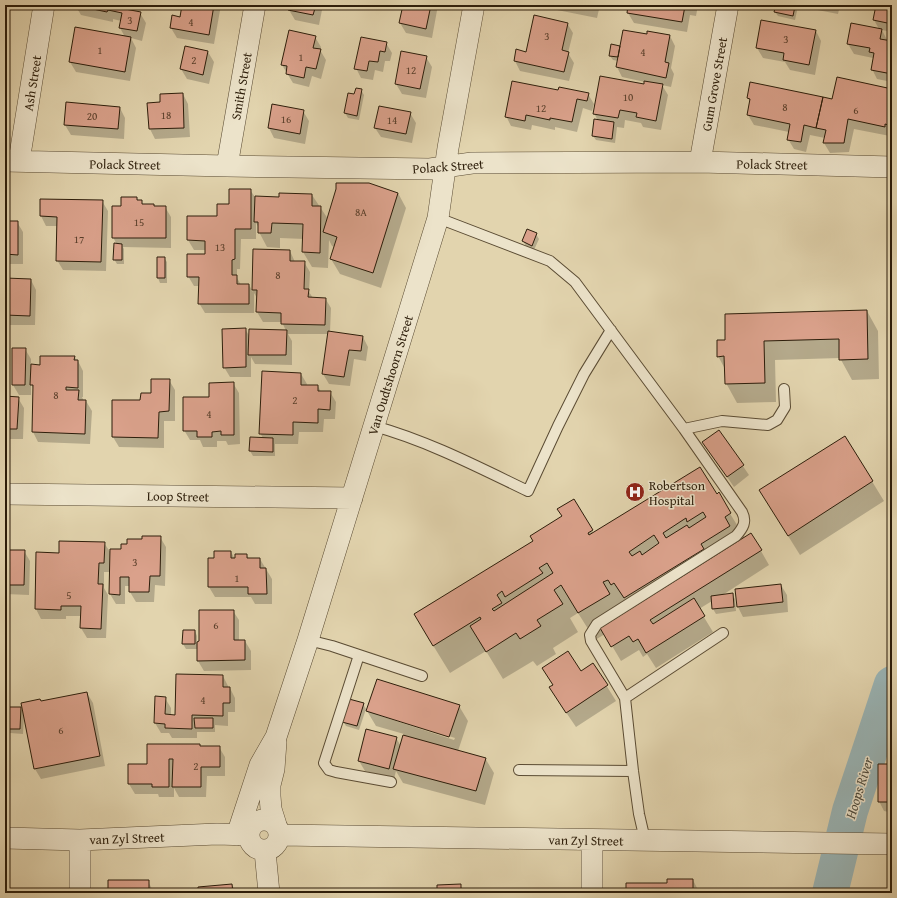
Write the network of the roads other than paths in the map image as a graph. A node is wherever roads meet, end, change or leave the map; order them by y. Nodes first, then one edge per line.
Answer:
1 (44, 5) edge
2 (255, 5) edge
3 (474, 5) edge
4 (728, 5) edge
5 (12, 161) edge
6 (700, 162) junction
7 (227, 166) junction
8 (446, 166) junction
9 (892, 167) edge
10 (438, 218) junction
11 (611, 330) junction
12 (784, 390) dead end
13 (374, 426) junction
14 (684, 429) junction
15 (5, 494) edge
16 (352, 498) junction
17 (723, 633) dead end
18 (308, 640) junction
19 (359, 655) junction
20 (422, 676) dead end
21 (625, 698) junction
22 (276, 737) junction
23 (519, 770) dead end
24 (633, 770) junction
25 (391, 782) dead end
26 (278, 830) junction
27 (243, 835) junction
28 (5, 838) edge
29 (80, 840) junction
30 (592, 840) junction
31 (645, 840) junction
32 (883, 844) edge
33 (265, 851) junction
34 (80, 893) edge
35 (269, 893) edge
36 (592, 893) edge

1 - 5 street, Ash Street
2 - 7 street, Smith Street
3 - 8 street, Van Oudtshoorn Street
4 - 6 street, Gum Grove Street
5 - 7 street, Polack Street
6 - 8 street, Polack Street
6 - 9 street, Polack Street
7 - 8 street, Polack Street
8 - 10 street, Van Oudtshoorn Street
10 - 11 lane
10 - 13 street, Van Oudtshoorn Street
11 - 13 lane
11 - 14 lane
12 - 14 lane
13 - 16 street, Van Oudtshoorn Street
14 - 21 lane
15 - 16 street, Loop Street
16 - 18 street, Van Oudtshoorn Street
17 - 21 lane
18 - 19 lane
18 - 22 street, Van Oudtshoorn Street
19 - 20 lane
19 - 25 lane
21 - 24 lane
22 - 26 street, Van Oudtshoorn Street
22 - 27 street, Van Oudtshoorn Street
23 - 24 lane
24 - 31 lane
26 - 27 street
26 - 30 street, van Zyl Street
26 - 33 street
27 - 29 street, van Zyl Street
27 - 33 street
28 - 29 street, van Zyl Street
29 - 34 street
30 - 31 street, van Zyl Street
30 - 36 street
31 - 32 street, van Zyl Street
33 - 35 street

